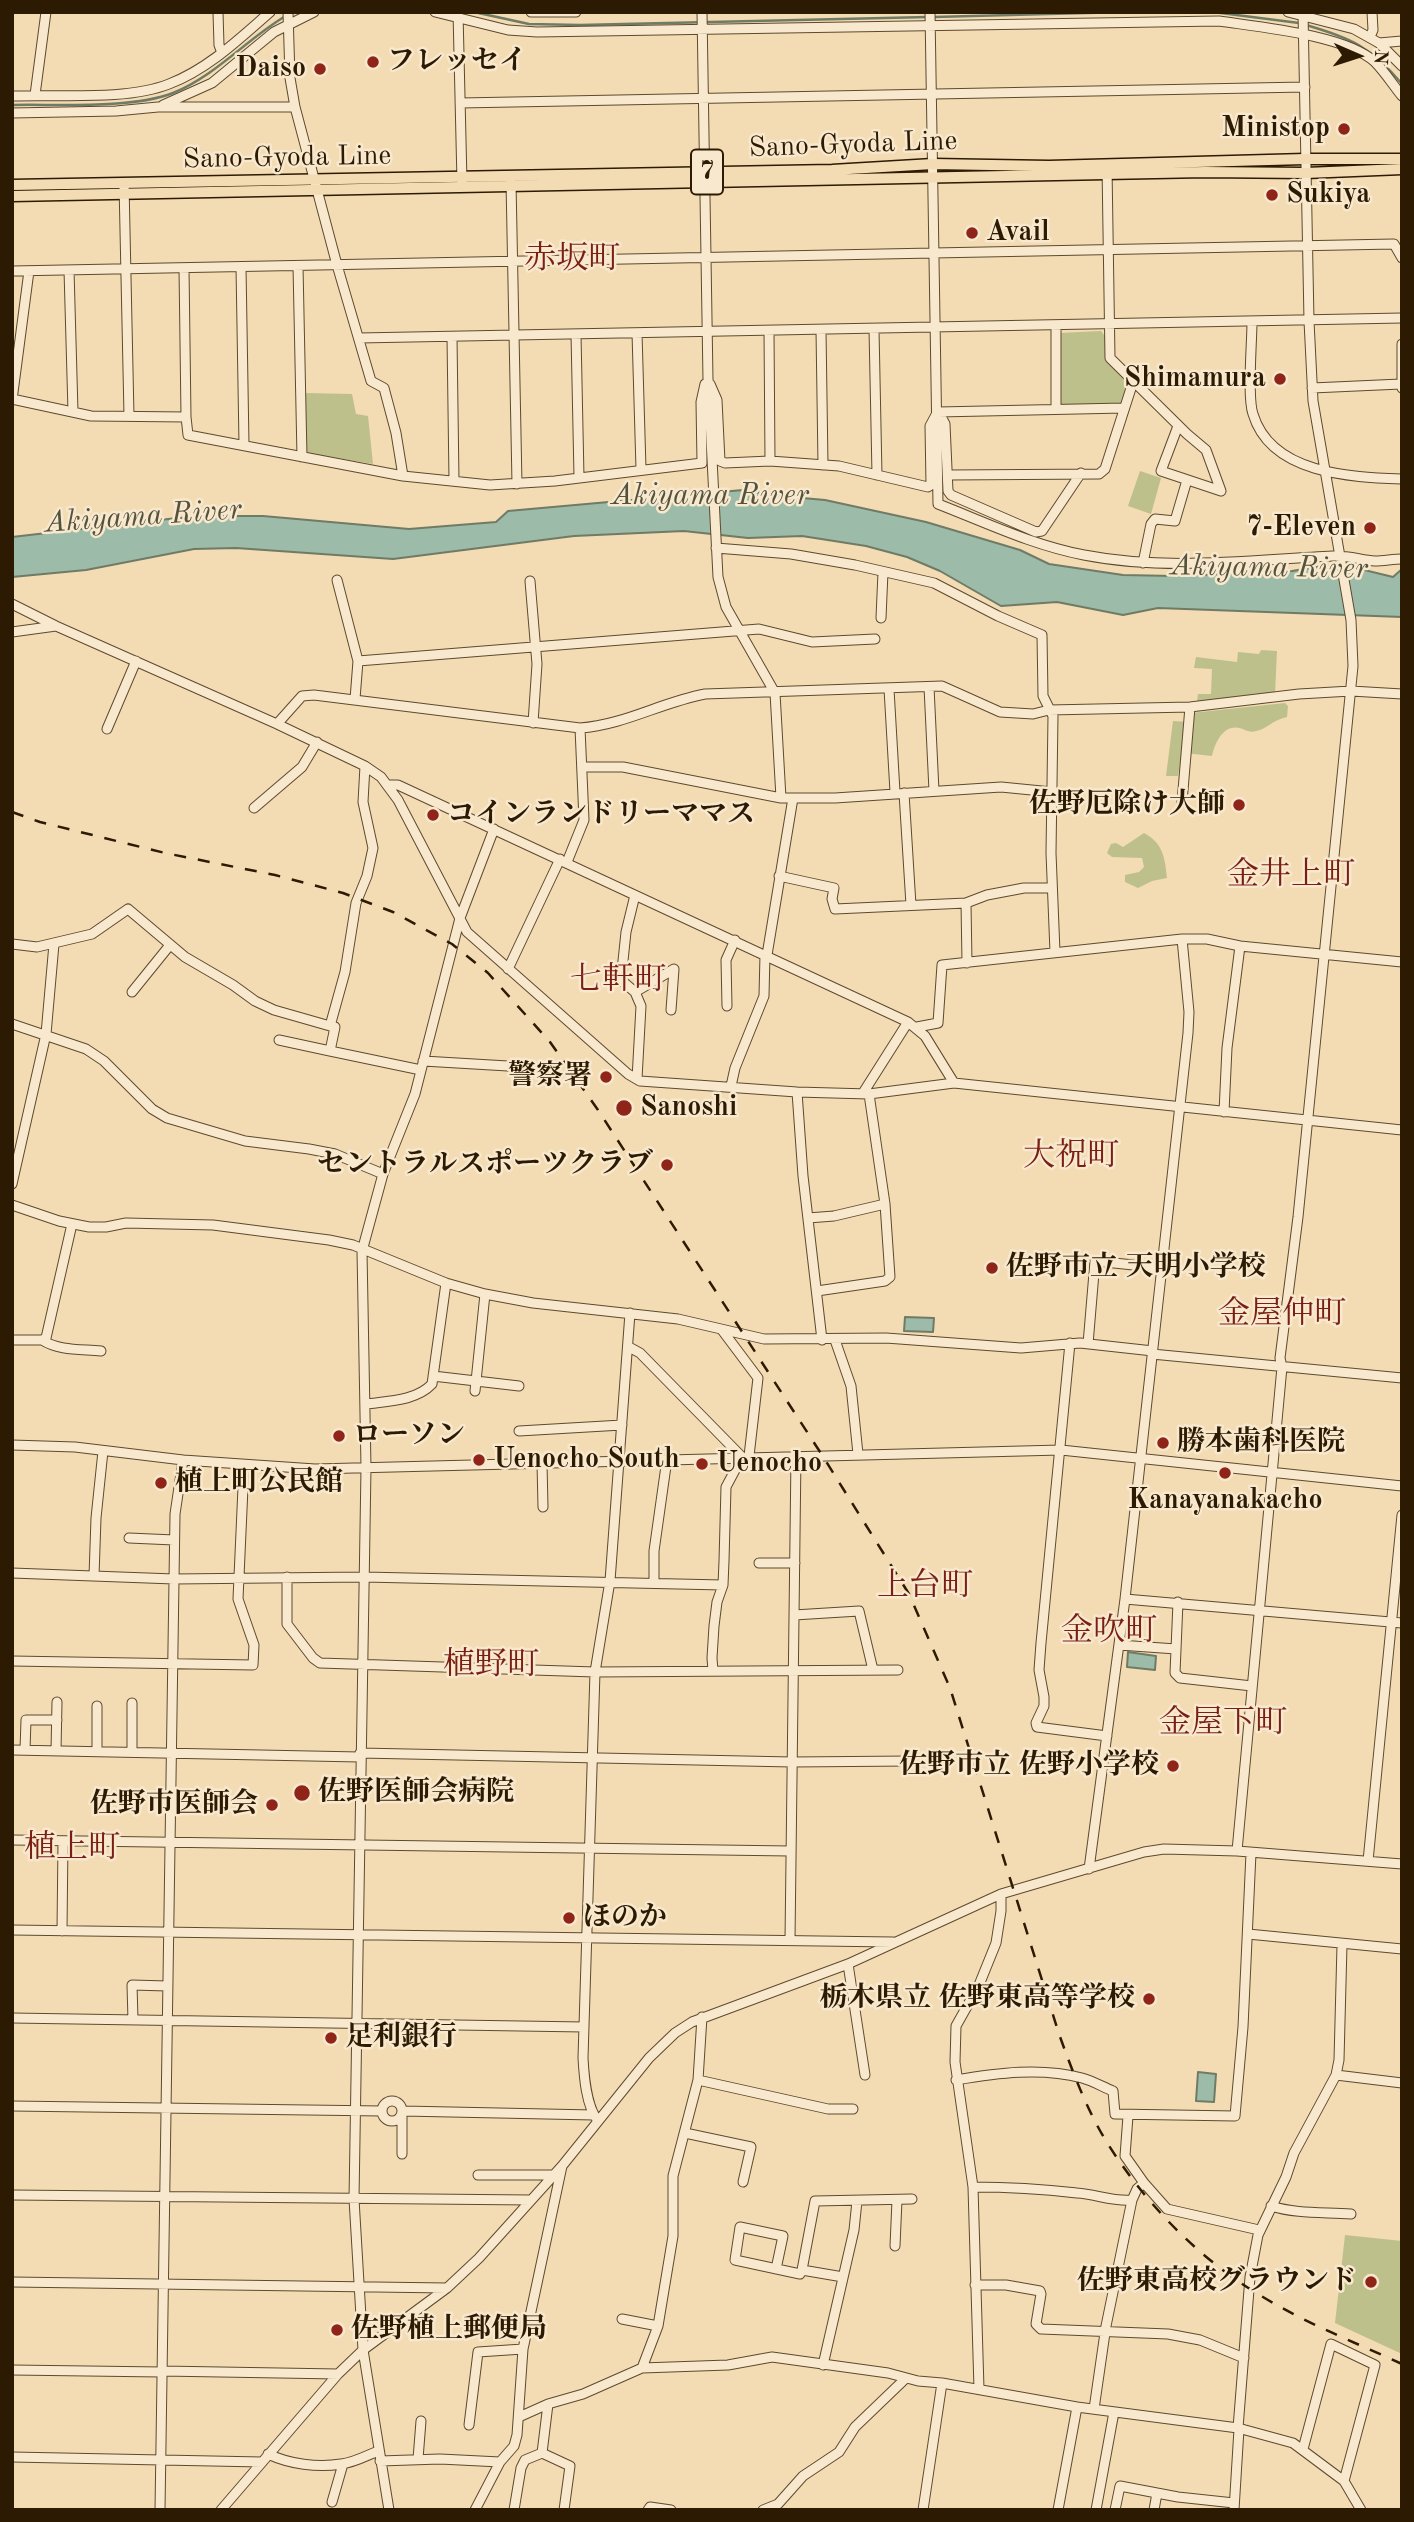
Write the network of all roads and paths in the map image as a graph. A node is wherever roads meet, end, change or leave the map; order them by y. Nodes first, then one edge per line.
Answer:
1 (46, 12) edge
2 (218, 12) edge
3 (270, 12) edge
4 (314, 12) edge
5 (435, 12) edge
6 (531, 12) edge
7 (576, 12) edge
8 (930, 12) edge
9 (1288, 12) edge
10 (1372, 12) edge
11 (540, 13) edge
12 (702, 14) edge
13 (458, 15) edge
14 (1303, 15) edge
15 (288, 19) edge
16 (930, 26) junction
17 (702, 29) junction
18 (1304, 34) junction
19 (1375, 40) junction
20 (1402, 41) edge
21 (222, 53) junction
22 (1402, 66) edge
23 (1305, 87) junction
24 (932, 94) junction
25 (36, 95) junction
26 (12, 96) edge
27 (1402, 96) edge
28 (702, 99) junction
29 (460, 103) junction
30 (158, 107) junction
31 (295, 107) junction
32 (12, 113) edge
33 (1305, 159) junction
34 (1402, 159) edge
35 (933, 164) junction
36 (1402, 169) edge
37 (1107, 170) junction
38 (1306, 173) junction
39 (704, 177) junction
40 (933, 177) junction
41 (313, 179) junction
42 (511, 181) junction
43 (462, 182) junction
44 (12, 185) edge
45 (124, 189) junction
46 (317, 191) junction
47 (12, 196) edge
48 (1307, 247) junction
49 (1107, 248) junction
50 (934, 253) junction
51 (706, 257) junction
52 (1402, 258) edge
53 (513, 262) junction
54 (337, 265) junction
55 (298, 266) junction
56 (241, 267) junction
57 (184, 268) junction
58 (126, 269) junction
59 (69, 270) junction
60 (12, 271) edge
61 (29, 271) junction
62 (1402, 318) edge
63 (1309, 321) junction
64 (1252, 322) junction
65 (1109, 324) junction
66 (1056, 326) junction
67 (936, 328) junction
68 (874, 329) junction
69 (821, 330) junction
70 (769, 331) junction
71 (707, 332) junction
72 (637, 333) junction
73 (576, 334) junction
74 (514, 335) junction
75 (452, 337) junction
76 (359, 338) junction
77 (1402, 344) edge
78 (708, 380) junction
79 (1133, 382) junction
80 (1401, 384) edge
81 (1312, 388) junction
82 (1402, 389) edge
83 (12, 399) edge
84 (1124, 408) junction
85 (1056, 409) junction
86 (72, 412) junction
87 (938, 412) junction
88 (129, 416) junction
89 (186, 417) junction
90 (1178, 426) junction
91 (244, 445) junction
92 (302, 457) junction
93 (770, 461) junction
94 (824, 465) junction
95 (641, 469) junction
96 (1324, 471) junction
97 (1081, 473) junction
98 (877, 475) junction
99 (947, 475) junction
100 (403, 476) junction
101 (579, 477) junction
102 (1402, 479) edge
103 (1188, 480) junction
104 (454, 481) junction
105 (517, 484) junction
106 (716, 546) junction
107 (1340, 558) junction
108 (1402, 559) edge
109 (1143, 563) junction
110 (883, 572) junction
111 (337, 580) dead end
112 (530, 581) dead end
113 (12, 604) edge
114 (881, 618) dead end
115 (56, 626) junction
116 (12, 632) edge
117 (739, 632) junction
118 (874, 639) dead end
119 (535, 648) junction
120 (136, 661) junction
121 (358, 661) junction
122 (929, 687) junction
123 (889, 689) junction
124 (1352, 691) junction
125 (775, 693) junction
126 (1402, 694) edge
127 (355, 699) junction
128 (1190, 707) junction
129 (1049, 710) junction
130 (533, 723) junction
131 (277, 724) junction
132 (580, 728) junction
133 (107, 729) dead end
134 (317, 743) junction
135 (365, 766) junction
136 (582, 767) junction
137 (389, 785) junction
138 (934, 791) junction
139 (1052, 792) junction
140 (900, 793) junction
141 (781, 797) junction
142 (793, 798) junction
143 (1182, 802) dead end
144 (254, 808) dead end
145 (494, 829) junction
146 (564, 860) junction
147 (779, 876) junction
148 (1052, 888) junction
149 (635, 895) junction
150 (967, 903) junction
151 (911, 905) junction
152 (460, 918) junction
153 (1182, 939) junction
154 (735, 940) junction
155 (12, 944) edge
156 (54, 944) junction
157 (170, 945) junction
158 (1240, 946) junction
159 (1055, 952) junction
160 (766, 954) junction
161 (1324, 954) junction
162 (1402, 962) edge
163 (967, 963) junction
164 (508, 970) junction
165 (132, 992) dead end
166 (635, 992) junction
167 (727, 1006) dead end
168 (671, 1010) dead end
169 (12, 1024) edge
170 (913, 1025) junction
171 (330, 1026) junction
172 (46, 1034) junction
173 (278, 1040) dead end
174 (330, 1051) junction
175 (422, 1065) junction
176 (537, 1070) dead end
177 (637, 1079) junction
178 (954, 1083) junction
179 (731, 1086) junction
180 (797, 1092) junction
181 (866, 1093) junction
182 (1179, 1107) junction
183 (1224, 1112) junction
184 (1307, 1121) junction
185 (1402, 1130) edge
186 (383, 1174) junction
187 (12, 1184) edge
188 (12, 1205) edge
189 (885, 1205) junction
190 (808, 1218) junction
191 (72, 1224) junction
192 (362, 1251) junction
193 (1161, 1268) junction
194 (446, 1283) junction
195 (817, 1291) junction
196 (485, 1294) junction
197 (630, 1313) junction
198 (722, 1330) junction
199 (12, 1340) edge
200 (42, 1340) junction
201 (822, 1340) junction
202 (835, 1340) junction
203 (1070, 1343) junction
204 (1088, 1344) junction
205 (628, 1347) junction
206 (101, 1351) dead end
207 (1152, 1352) junction
208 (1282, 1367) junction
209 (433, 1376) junction
210 (1402, 1378) edge
211 (476, 1380) junction
212 (519, 1386) dead end
213 (475, 1391) dead end
214 (366, 1405) junction
215 (622, 1425) junction
216 (519, 1431) dead end
217 (12, 1445) edge
218 (1062, 1450) junction
219 (103, 1451) junction
220 (858, 1454) junction
221 (796, 1455) junction
222 (745, 1457) junction
223 (1141, 1458) junction
224 (667, 1459) junction
225 (183, 1460) junction
226 (618, 1461) junction
227 (542, 1463) junction
228 (244, 1465) junction
229 (366, 1468) junction
230 (1271, 1472) junction
231 (1402, 1486) edge
232 (543, 1507) dead end
233 (1402, 1515) edge
234 (130, 1538) dead end
235 (174, 1540) junction
236 (759, 1563) dead end
237 (795, 1563) junction
238 (12, 1573) edge
239 (94, 1576) junction
240 (287, 1577) junction
241 (364, 1577) junction
242 (237, 1578) junction
243 (174, 1579) junction
244 (610, 1581) junction
245 (654, 1583) junction
246 (723, 1585) junction
247 (1125, 1599) junction
248 (1178, 1602) junction
249 (1259, 1609) junction
250 (794, 1615) junction
251 (1397, 1622) edge
252 (1119, 1646) junction
253 (1176, 1649) junction
254 (12, 1661) edge
255 (172, 1662) junction
256 (362, 1665) junction
257 (873, 1670) junction
258 (898, 1670) dead end
259 (713, 1671) junction
260 (792, 1671) junction
261 (595, 1672) junction
262 (1252, 1686) junction
263 (57, 1702) dead end
264 (132, 1703) dead end
265 (97, 1706) dead end
266 (57, 1720) junction
267 (1107, 1736) junction
268 (12, 1750) edge
269 (26, 1750) junction
270 (56, 1751) junction
271 (97, 1751) junction
272 (132, 1751) junction
273 (172, 1752) junction
274 (360, 1755) junction
275 (592, 1757) junction
276 (910, 1761) dead end
277 (792, 1762) junction
278 (12, 1840) edge
279 (63, 1841) junction
280 (170, 1842) junction
281 (359, 1845) junction
282 (589, 1849) junction
283 (790, 1851) junction
284 (1237, 1851) junction
285 (1251, 1853) junction
286 (1368, 1861) junction
287 (1402, 1864) edge
288 (1089, 1869) junction
289 (1001, 1894) junction
290 (12, 1930) edge
291 (62, 1931) junction
292 (168, 1931) junction
293 (358, 1933) junction
294 (1248, 1934) junction
295 (587, 1938) junction
296 (790, 1940) junction
297 (898, 1942) junction
298 (1342, 1945) junction
299 (1402, 1950) edge
300 (848, 1964) junction
301 (167, 1986) junction
302 (702, 2017) junction
303 (12, 2018) edge
304 (133, 2020) junction
305 (167, 2020) junction
306 (356, 2023) junction
307 (584, 2027) junction
308 (865, 2075) dead end
309 (1336, 2075) junction
310 (698, 2080) junction
311 (956, 2080) junction
312 (1402, 2083) edge
313 (12, 2106) edge
314 (166, 2108) junction
315 (853, 2109) dead end
316 (354, 2110) junction
317 (382, 2111) junction
318 (402, 2113) junction
319 (1128, 2116) junction
320 (596, 2118) junction
321 (685, 2133) junction
322 (402, 2154) dead end
323 (562, 2166) junction
324 (478, 2175) dead end
325 (554, 2175) junction
326 (743, 2182) dead end
327 (1144, 2183) junction
328 (973, 2187) junction
329 (12, 2195) edge
330 (164, 2196) junction
331 (354, 2199) junction
332 (912, 2199) dead end
333 (530, 2200) junction
334 (898, 2200) junction
335 (1132, 2200) junction
336 (857, 2201) junction
337 (1271, 2207) junction
338 (1351, 2214) dead end
339 (1259, 2230) junction
340 (895, 2246) dead end
341 (776, 2269) dead end
342 (802, 2270) junction
343 (843, 2277) junction
344 (12, 2282) edge
345 (163, 2284) junction
346 (357, 2285) junction
347 (975, 2285) junction
348 (447, 2288) junction
349 (622, 2319) dead end
350 (658, 2326) junction
351 (1105, 2332) junction
352 (523, 2349) junction
353 (363, 2350) junction
354 (1244, 2358) junction
355 (823, 2365) junction
356 (642, 2368) junction
357 (12, 2370) edge
358 (162, 2371) junction
359 (338, 2374) junction
360 (906, 2378) junction
361 (942, 2383) junction
362 (979, 2389) junction
363 (548, 2404) junction
364 (1077, 2407) junction
365 (1094, 2409) junction
366 (1114, 2412) junction
367 (519, 2417) junction
368 (421, 2421) dead end
369 (469, 2425) dead end
370 (1239, 2428) junction
371 (1303, 2449) junction
372 (542, 2453) junction
373 (379, 2456) junction
374 (12, 2457) edge
375 (265, 2458) junction
376 (161, 2459) junction
377 (418, 2459) junction
378 (500, 2462) junction
379 (342, 2464) junction
380 (1344, 2481) junction
381 (1157, 2493) junction
382 (332, 2502) dead end
383 (782, 2505) edge
384 (1234, 2506) edge
385 (160, 2510) edge
386 (221, 2510) edge
387 (389, 2510) edge
388 (475, 2510) edge
389 (514, 2510) edge
390 (565, 2510) edge
391 (648, 2510) edge
392 (671, 2510) edge
393 (763, 2510) edge
394 (923, 2510) edge
395 (1058, 2510) edge
396 (1096, 2510) edge
397 (1115, 2510) edge
398 (1154, 2510) edge
399 (1361, 2510) edge

1 - 25 street
2 - 21 street
3 - 21 street
4 - 15 street
5 - 13 street
6 - 11 street
7 - 11 street
8 - 16 street
9 - 14 street
10 - 19 street
12 - 17 street
13 - 17 street
13 - 29 street
14 - 18 street
14 - 19 street
15 - 30 street
15 - 31 street
16 - 17 street
16 - 18 street
16 - 24 street
17 - 28 street
18 - 23 street
18 - 27 street
19 - 20 street
19 - 22 street
21 - 25 street
23 - 24 street
23 - 33 street
24 - 28 street
24 - 35 street
25 - 26 street
28 - 29 street
28 - 39 street
29 - 43 street
30 - 31 street
30 - 32 street
31 - 41 street
33 - 34 main road, Sano-Gyoda Line / 7
33 - 37 main road, Sano-Gyoda Line / 7
33 - 38 street
35 - 37 main road, Sano-Gyoda Line / 7
35 - 39 main road, Sano-Gyoda Line / 7
35 - 40 street
36 - 38 main road, Sano-Gyoda Line / 7
37 - 38 main road, Sano-Gyoda Line / 7
37 - 40 main road, Sano-Gyoda Line / 7
37 - 49 street
38 - 48 street
39 - 40 main road, Sano-Gyoda Line / 7
39 - 42 main road, Sano-Gyoda Line / 7
39 - 51 street
40 - 50 street
41 - 43 main road, Sano-Gyoda Line / 7
41 - 45 main road, Sano-Gyoda Line / 7
41 - 46 street
42 - 43 main road, Sano-Gyoda Line / 7
42 - 53 street
43 - 46 main road, Sano-Gyoda Line / 7
44 - 45 main road, Sano-Gyoda Line / 7
45 - 46 main road, Sano-Gyoda Line / 7
45 - 47 main road, Sano-Gyoda Line / 7
45 - 58 street
46 - 54 street
48 - 49 street
48 - 52 street
48 - 63 street
49 - 50 street
49 - 65 street
50 - 51 street
50 - 67 street
51 - 53 street
51 - 71 street
53 - 54 street
53 - 74 street
54 - 55 street
54 - 76 street
55 - 56 street
55 - 92 street
56 - 57 street
56 - 91 street
57 - 58 street
57 - 89 street
58 - 59 street
58 - 88 street
59 - 61 street
59 - 86 street
60 - 61 street
61 - 83 street
62 - 63 street
63 - 64 street
63 - 81 street
64 - 65 street
64 - 96 street
65 - 66 street
65 - 79 street
66 - 67 street
66 - 85 street
67 - 68 street
67 - 87 street
68 - 69 street
68 - 98 street
69 - 70 street
69 - 94 street
70 - 71 street
70 - 93 street
71 - 72 street
71 - 78 street
72 - 73 street
72 - 95 street
73 - 74 street
73 - 101 street
74 - 75 street
74 - 105 street
75 - 76 street
75 - 104 street
76 - 100 street
77 - 80 street
78 - 93 street
78 - 95 street
78 - 106 street
79 - 84 street
79 - 90 street
80 - 81 street
80 - 82 street
81 - 96 street
83 - 86 street
84 - 85 street
84 - 97 street
85 - 87 street
86 - 88 street
87 - 98 street
87 - 99 street
87 - 109 street
88 - 89 street
89 - 91 street
90 - 103 street
90 - 103 street
91 - 92 street
92 - 100 street
93 - 94 street
94 - 98 street
95 - 101 street
96 - 102 street
96 - 107 street
97 - 99 street
97 - 99 street
100 - 104 street
101 - 105 street
103 - 109 street
104 - 105 street
106 - 110 street
106 - 117 street
107 - 108 street
107 - 109 street
107 - 124 street
110 - 114 street
110 - 129 street
111 - 121 street
112 - 119 street
113 - 115 street
115 - 116 street
115 - 120 street
117 - 118 street
117 - 119 street
117 - 125 street
119 - 121 street
119 - 130 street
120 - 131 street
120 - 133 street
121 - 127 street
122 - 123 street
122 - 129 street
122 - 138 street
123 - 125 street
123 - 140 street
124 - 126 street
124 - 128 street
124 - 161 street
125 - 132 street
125 - 141 street
127 - 130 street
127 - 131 street
128 - 129 street
128 - 143 street
129 - 139 street
130 - 132 street
131 - 134 street
132 - 136 street
134 - 135 street
134 - 144 street
135 - 137 street
135 - 171 street
136 - 141 street
136 - 146 street
137 - 145 street
137 - 152 street
138 - 139 street
138 - 140 street
139 - 148 street
140 - 142 street
140 - 151 street
141 - 142 street
142 - 147 street
145 - 146 street
145 - 152 street
146 - 149 street
146 - 164 street
147 - 151 street
147 - 160 street
148 - 150 street
148 - 159 street
149 - 154 street
149 - 166 street
150 - 151 street
150 - 163 street
152 - 164 street
152 - 175 street
153 - 158 street
153 - 159 street
153 - 182 street
154 - 160 street
154 - 167 street
155 - 156 street
156 - 157 street
156 - 172 street
157 - 165 street
157 - 171 street
158 - 161 street
158 - 183 street
159 - 163 street
160 - 170 street
160 - 179 street
161 - 162 street
161 - 184 street
163 - 170 street
164 - 177 street
166 - 168 street
166 - 177 street
169 - 172 street
170 - 178 street
170 - 181 street
171 - 174 street
172 - 186 street
172 - 187 street
173 - 174 street
174 - 175 street
175 - 176 street
175 - 186 street
177 - 179 street
178 - 181 street
178 - 182 street
179 - 180 street
180 - 181 street
180 - 190 street
181 - 189 street
182 - 183 street
182 - 193 street
183 - 184 street
184 - 185 street
184 - 208 street
186 - 192 street
188 - 191 street
189 - 190 street
189 - 195 street
190 - 195 street
191 - 192 street
191 - 200 street
192 - 194 street
192 - 214 street
193 - 204 street
193 - 207 street
194 - 196 street
194 - 209 street
195 - 201 street
196 - 197 street
196 - 211 street
197 - 198 street
197 - 205 street
198 - 201 street
198 - 222 street
199 - 200 street
200 - 206 street
201 - 202 street
202 - 203 street
202 - 220 street
203 - 204 street
203 - 218 street
204 - 207 street
205 - 215 street
205 - 222 street
207 - 208 street
207 - 223 street
208 - 210 street
208 - 230 street
209 - 211 street
209 - 214 street
211 - 212 street
211 - 213 street
214 - 229 street
215 - 216 street
215 - 226 street
217 - 219 street
218 - 220 street
218 - 223 street
218 - 267 street
219 - 225 street
219 - 239 street
220 - 221 street
221 - 222 street
221 - 237 street
222 - 224 street
222 - 246 street
223 - 230 street
223 - 247 street
224 - 226 street
224 - 245 street
225 - 228 street
225 - 235 street
226 - 227 street
226 - 244 street
227 - 229 street
227 - 232 street
228 - 229 street
228 - 242 street
229 - 241 street
230 - 231 street
230 - 249 street
233 - 251 street
234 - 235 street
235 - 243 street
236 - 237 street
237 - 250 street
238 - 239 street
239 - 243 street
240 - 241 street
240 - 242 street
240 - 256 street
241 - 244 street
241 - 256 street
242 - 243 street
242 - 255 street
243 - 255 street
244 - 245 street
244 - 261 street
245 - 246 street
246 - 259 street
247 - 248 street
247 - 252 street
248 - 249 street
248 - 253 street
249 - 251 street
249 - 262 street
250 - 257 street
250 - 260 street
251 - 286 street
252 - 253 street
252 - 267 street
253 - 262 street
254 - 255 street
255 - 273 street
256 - 261 street
256 - 274 street
257 - 258 street
257 - 260 street
259 - 260 street
259 - 261 street
260 - 277 street
261 - 275 street
262 - 284 street
263 - 266 street
264 - 272 street
265 - 271 street
266 - 269 street
266 - 270 street
267 - 288 street
268 - 269 street
269 - 270 street
270 - 271 street
271 - 272 street
272 - 273 street
273 - 274 street
273 - 280 street
274 - 275 street
274 - 281 street
275 - 277 street
275 - 282 street
276 - 277 street
277 - 283 street
278 - 279 street
279 - 280 street
279 - 291 street
280 - 281 street
280 - 292 street
281 - 282 street
281 - 293 street
282 - 283 street
282 - 295 street
283 - 296 street
284 - 285 street
284 - 288 street
285 - 286 street
285 - 294 street
286 - 287 street
288 - 289 street
289 - 297 street
289 - 311 street
290 - 291 street
291 - 292 street
292 - 293 street
292 - 301 street
293 - 295 street
293 - 306 street
294 - 298 street
294 - 319 street
295 - 296 street
295 - 307 street
296 - 297 street
297 - 300 street
298 - 299 street
298 - 309 street
300 - 302 street
300 - 308 street
301 - 304 street
301 - 305 street
302 - 310 street
302 - 320 street
303 - 304 street
304 - 305 street
305 - 306 street
305 - 314 street
306 - 307 street
306 - 316 street
307 - 320 street
309 - 312 street
309 - 337 street
310 - 315 street
310 - 321 street
311 - 319 street
311 - 328 street
313 - 314 street
314 - 316 street
314 - 330 street
316 - 317 street
316 - 331 street
317 - 318 street
317 - 318 street
318 - 320 street
318 - 322 street
319 - 327 street
320 - 323 street
321 - 326 street
321 - 350 street
323 - 325 street
323 - 352 street
324 - 325 street
325 - 333 street
327 - 335 street
327 - 339 street
328 - 335 street
328 - 347 street
329 - 330 street
330 - 331 street
330 - 345 street
331 - 333 street
331 - 346 street
332 - 334 street
333 - 348 street
334 - 336 street
334 - 340 street
335 - 351 street
336 - 342 street
336 - 343 street
337 - 338 street
337 - 339 street
339 - 354 street
341 - 342 street
342 - 343 street
343 - 355 street
344 - 345 street
345 - 346 street
345 - 358 street
346 - 348 street
346 - 353 street
347 - 351 street
347 - 362 street
348 - 353 street
349 - 350 street
350 - 356 street
351 - 354 street
351 - 365 street
352 - 367 street
352 - 369 street
353 - 359 street
353 - 373 street
354 - 370 street
355 - 356 street
355 - 360 street
356 - 363 street
357 - 358 street
358 - 359 street
358 - 376 street
359 - 375 street
360 - 361 street
360 - 383 street
361 - 362 street
361 - 394 street
362 - 364 street
363 - 367 street
363 - 372 street
364 - 365 street
364 - 395 street
365 - 366 street
366 - 370 street
366 - 396 street
367 - 378 street
368 - 377 street
370 - 371 street
370 - 384 street
371 - 380 street
371 - 380 street
372 - 389 street
372 - 390 street
373 - 377 street
373 - 379 street
373 - 387 street
374 - 376 street
375 - 376 street
375 - 379 street
375 - 386 street
376 - 385 street
377 - 378 street
378 - 388 street
379 - 382 street
380 - 399 street
381 - 384 street
381 - 397 street
381 - 398 street
383 - 393 street
391 - 392 street

